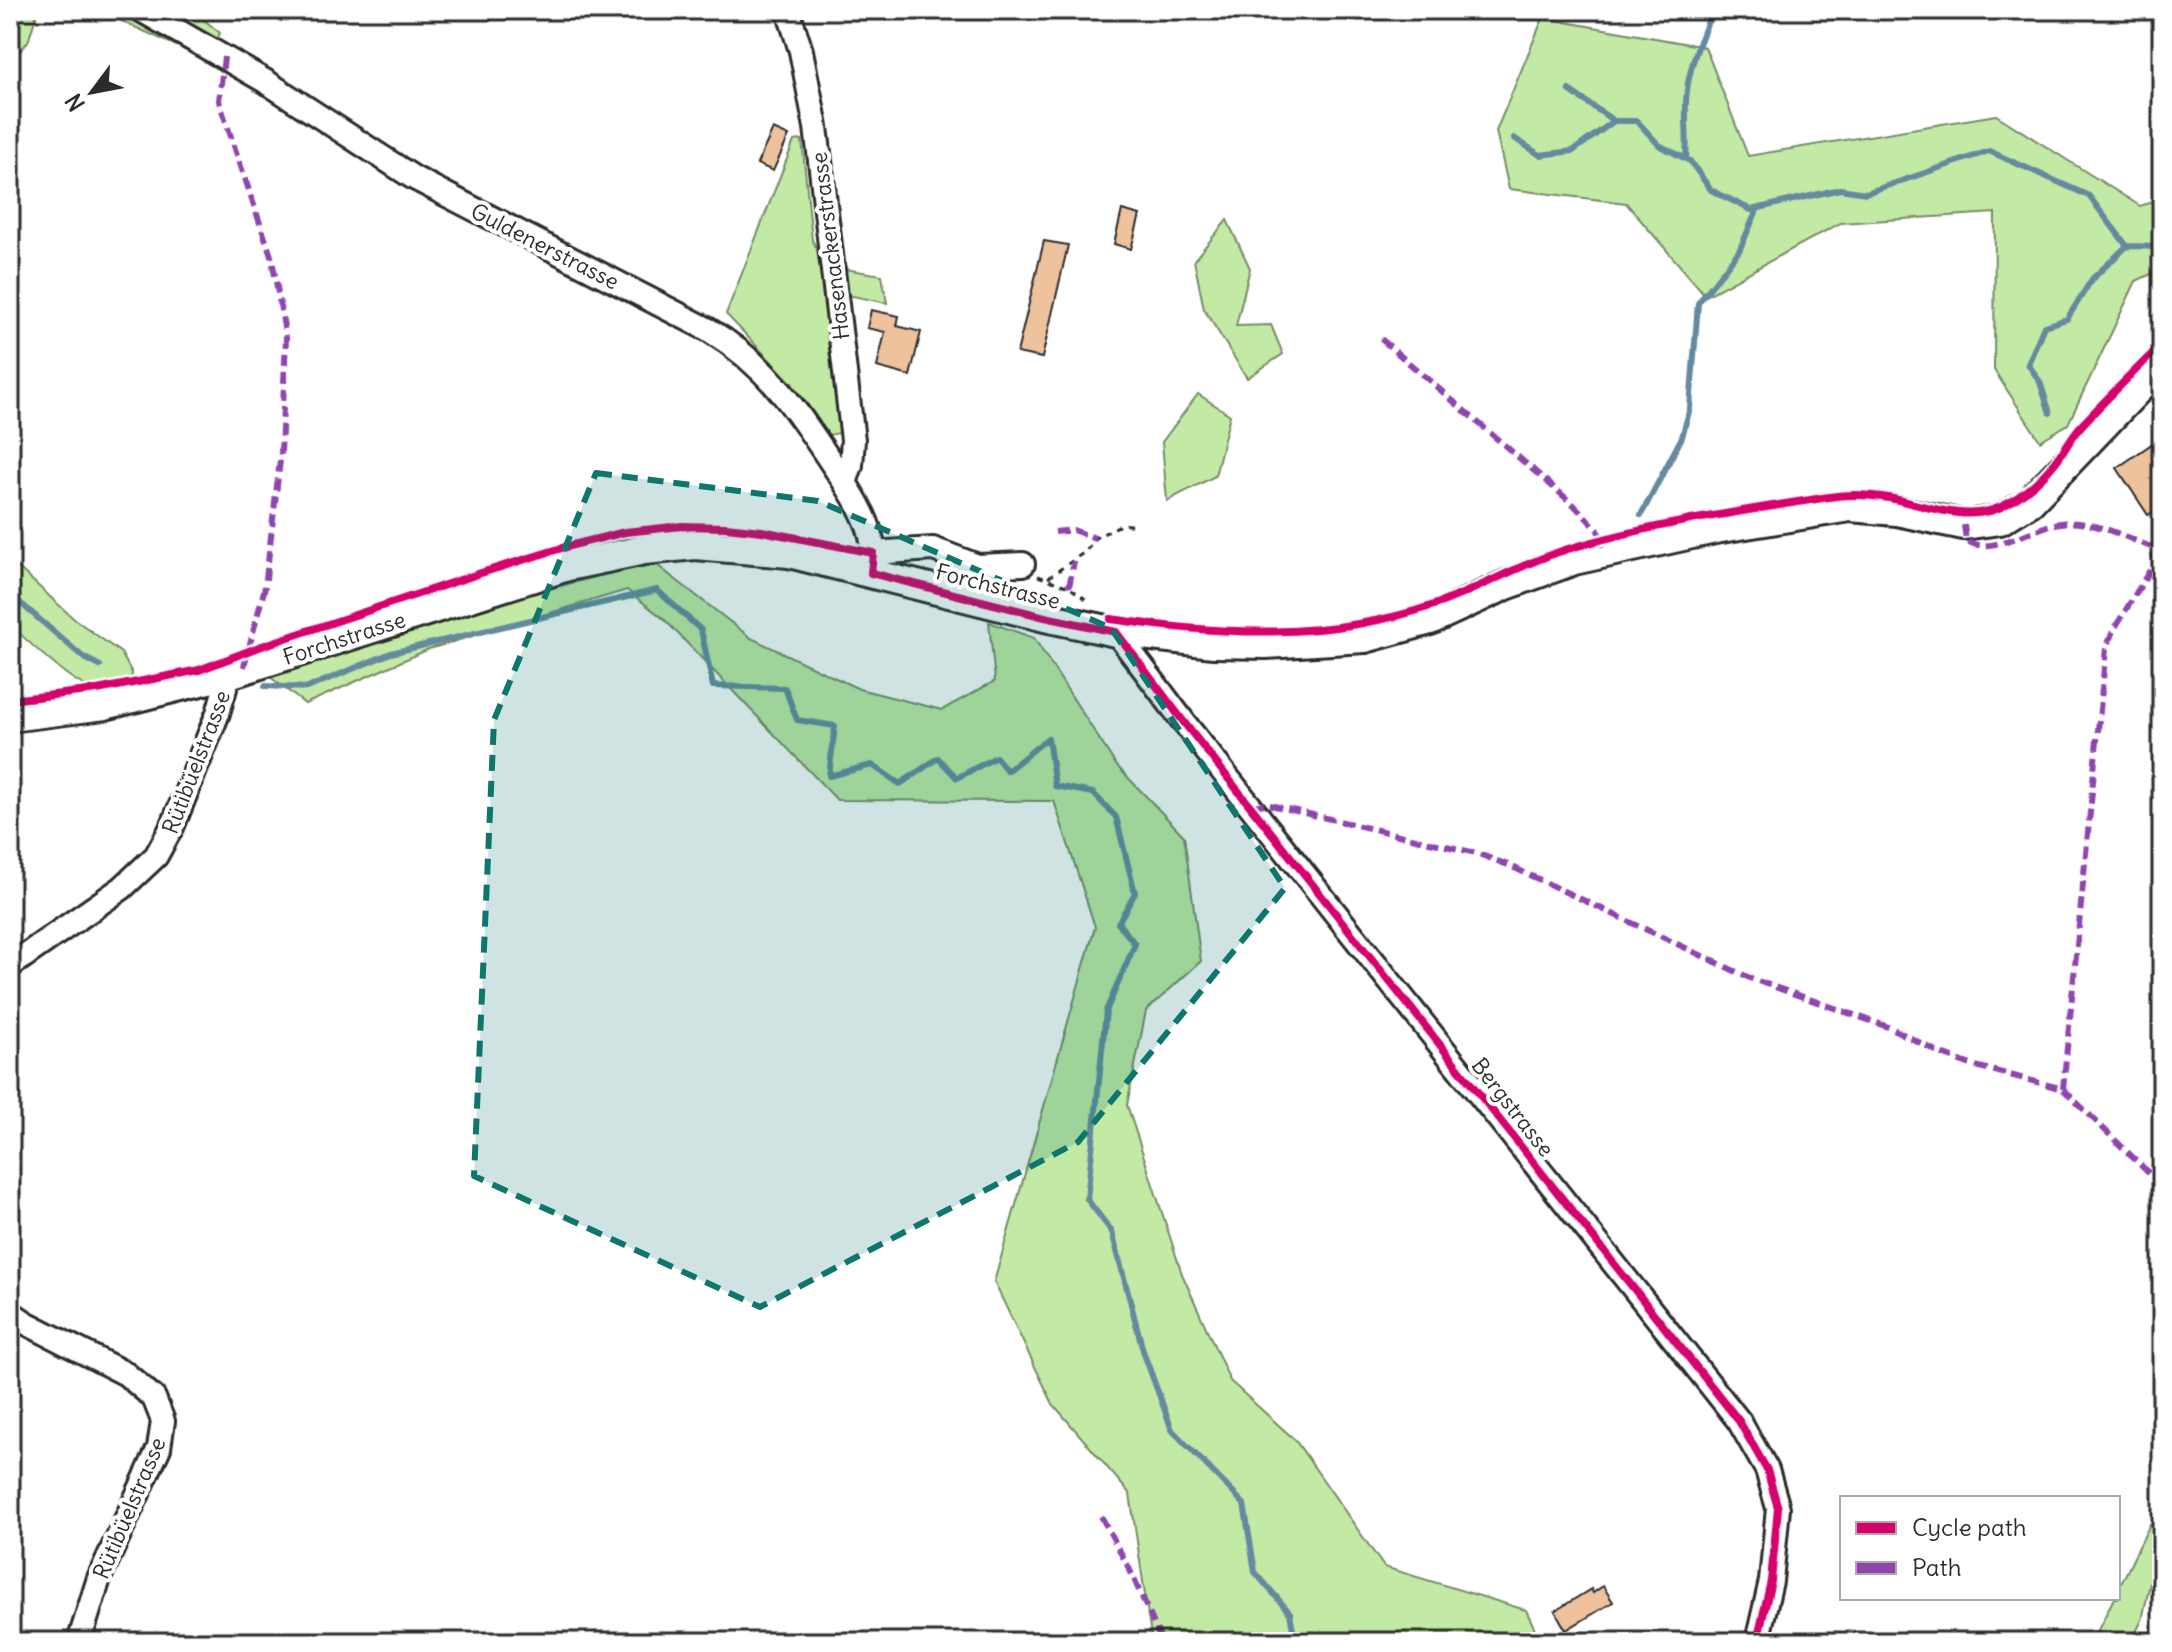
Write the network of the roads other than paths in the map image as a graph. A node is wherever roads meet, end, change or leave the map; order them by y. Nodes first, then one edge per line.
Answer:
1 (141, 10) edge
2 (788, 10) edge
3 (2162, 364) edge
4 (845, 483) junction
5 (872, 563) junction
6 (1029, 570) road end
7 (1116, 632) junction
8 (229, 674) junction
9 (10, 717) edge
10 (10, 966) edge
11 (10, 1312) edge
12 (79, 1642) edge
13 (1757, 1642) edge

1 - 4 street, Guldenerstrasse
2 - 4 street, Hasenackerstrasse
3 - 7 main road, Forchstrasse
4 - 5 street, Guldenerstrasse
5 - 6 street
5 - 7 main road, Forchstrasse
5 - 8 main road, Forchstrasse
7 - 13 street, Bergstrasse
8 - 9 main road, Forchstrasse
8 - 10 street, Rütibüelstrasse
11 - 12 street, Rütibüelstrasse

